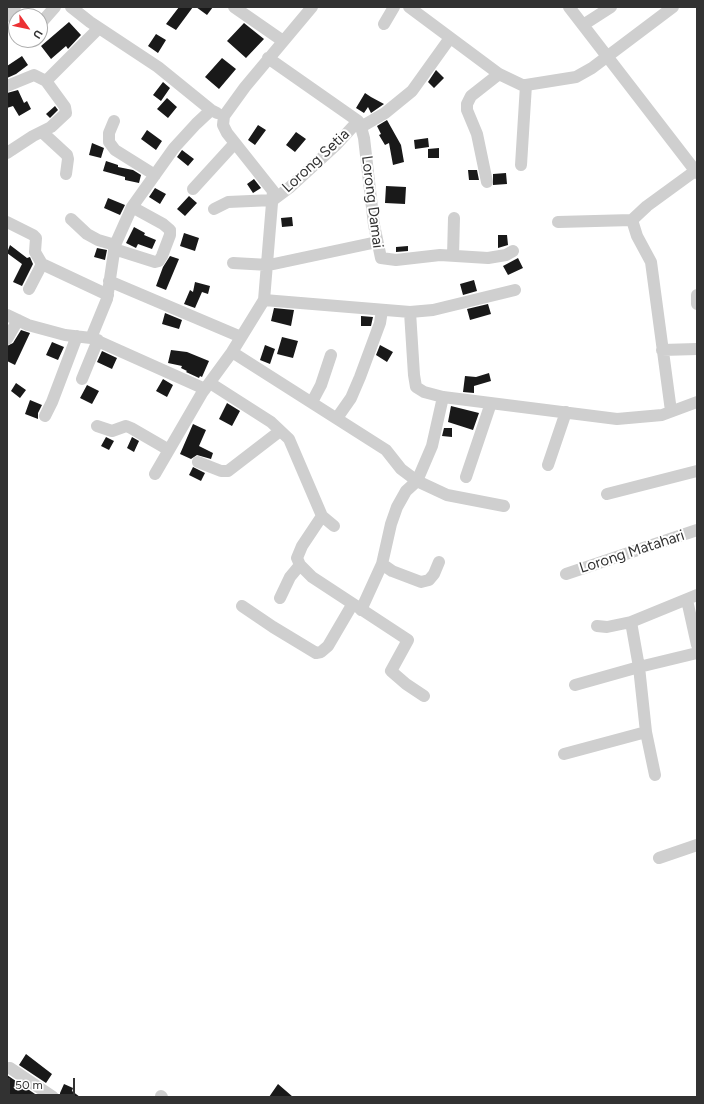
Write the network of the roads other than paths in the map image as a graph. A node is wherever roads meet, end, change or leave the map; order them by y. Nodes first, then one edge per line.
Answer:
1 (15, 7) edge
2 (55, 7) edge
3 (234, 7) edge
4 (312, 7) edge
5 (394, 7) edge
6 (409, 7) edge
7 (569, 7) edge
8 (611, 7) edge
9 (674, 7) edge
10 (76, 8) edge
11 (48, 15) edge
12 (7, 16) edge
13 (384, 24) dead end
14 (583, 25) junction
15 (98, 28) junction
16 (450, 38) junction
17 (283, 41) junction
18 (607, 56) junction
19 (268, 58) junction
20 (499, 74) junction
21 (46, 81) junction
22 (526, 85) junction
23 (7, 86) edge
24 (211, 110) junction
25 (224, 116) junction
26 (114, 121) dead end
27 (360, 124) junction
28 (42, 132) junction
29 (235, 143) junction
30 (7, 153) edge
31 (692, 158) edge
32 (521, 165) dead end
33 (696, 172) edge
34 (66, 174) dead end
35 (155, 175) junction
36 (488, 182) dead end
37 (193, 189) dead end
38 (274, 200) junction
39 (132, 207) junction
40 (214, 209) dead end
41 (454, 218) dead end
42 (71, 219) dead end
43 (632, 220) junction
44 (7, 222) edge
45 (558, 222) dead end
46 (377, 242) junction
47 (114, 247) junction
48 (513, 251) dead end
49 (453, 256) junction
50 (233, 263) dead end
51 (42, 264) junction
52 (268, 265) junction
53 (109, 281) junction
54 (29, 290) dead end
55 (515, 290) dead end
56 (108, 295) junction
57 (697, 295) edge
58 (264, 300) junction
59 (697, 304) edge
60 (382, 310) junction
61 (410, 312) junction
62 (7, 315) edge
63 (18, 320) junction
64 (77, 336) junction
65 (241, 337) junction
66 (7, 339) edge
67 (95, 339) junction
68 (697, 349) edge
69 (662, 350) junction
70 (232, 352) junction
71 (331, 355) dead end
72 (82, 379) dead end
73 (208, 386) junction
74 (443, 397) junction
75 (312, 402) junction
76 (697, 402) edge
77 (491, 403) junction
78 (671, 411) junction
79 (566, 412) junction
80 (45, 416) dead end
81 (337, 418) junction
82 (97, 426) dead end
83 (280, 431) junction
84 (169, 450) junction
85 (198, 462) dead end
86 (548, 465) dead end
87 (697, 471) edge
88 (155, 474) dead end
89 (466, 477) dead end
90 (417, 481) junction
91 (607, 494) dead end
92 (504, 506) dead end
93 (322, 516) junction
94 (334, 526) dead end
95 (697, 530) edge
96 (439, 562) dead end
97 (382, 564) junction
98 (300, 565) junction
99 (566, 574) dead end
100 (280, 598) dead end
101 (692, 598) edge
102 (242, 606) dead end
103 (357, 607) junction
104 (631, 622) junction
105 (597, 626) dead end
106 (697, 645) edge
107 (697, 653) edge
108 (639, 667) junction
109 (575, 685) dead end
110 (424, 696) dead end
111 (646, 732) junction
112 (564, 754) dead end
113 (655, 775) dead end
114 (697, 845) edge
115 (659, 858) dead end
116 (10, 1068) dead end
117 (53, 1097) edge

1 - 12 street
2 - 11 street
3 - 17 street
4 - 17 street
5 - 13 street
6 - 16 street
7 - 14 street
8 - 14 street
9 - 18 street
10 - 15 street
14 - 18 street
15 - 21 street
15 - 24 street
16 - 20 street
16 - 27 street, Lorong Setia
17 - 19 street
18 - 22 street
18 - 31 street
19 - 25 street
19 - 27 street
20 - 22 street
20 - 36 street
21 - 23 street
21 - 28 street
22 - 32 street
24 - 25 street
24 - 35 street
25 - 29 street
26 - 35 street
27 - 38 street, Lorong Setia
27 - 46 street, Lorong Damai
28 - 30 street
28 - 34 street
29 - 37 street
29 - 38 street
31 - 33 street
33 - 43 street
35 - 39 street
38 - 40 street
38 - 52 street
39 - 47 street
39 - 47 street
41 - 49 street
42 - 47 street
43 - 45 street
43 - 69 street
44 - 51 street
46 - 49 street, Lorong Damai
46 - 52 street
47 - 53 street
48 - 49 street, Lorong Damai
50 - 52 street
51 - 54 street
51 - 56 street
52 - 58 street
53 - 56 street
53 - 65 street
55 - 61 street
56 - 67 street
57 - 59 street
58 - 60 street
58 - 65 street
60 - 61 street
60 - 81 street
61 - 74 street
62 - 63 street
63 - 64 street
63 - 66 street
64 - 67 street
64 - 80 street
65 - 70 street
67 - 72 street
67 - 73 street
68 - 69 street
69 - 78 street
70 - 73 street
70 - 75 street
71 - 75 street
73 - 83 street
73 - 84 street
74 - 77 street
74 - 90 street
75 - 81 street
76 - 78 street
77 - 79 street
77 - 89 street
78 - 79 street
79 - 86 street
81 - 90 street
82 - 84 street
83 - 85 street
83 - 93 street
84 - 88 street
87 - 91 street
90 - 92 street
90 - 97 street
93 - 94 street
93 - 98 street
95 - 99 street, Lorong Matahari
96 - 97 street
97 - 103 street
98 - 100 street
98 - 103 street
101 - 104 street
101 - 106 street
102 - 103 street
103 - 110 street
104 - 105 street
104 - 108 street
107 - 108 street
108 - 109 street
108 - 111 street
111 - 112 street
111 - 113 street
114 - 115 street
116 - 117 street

